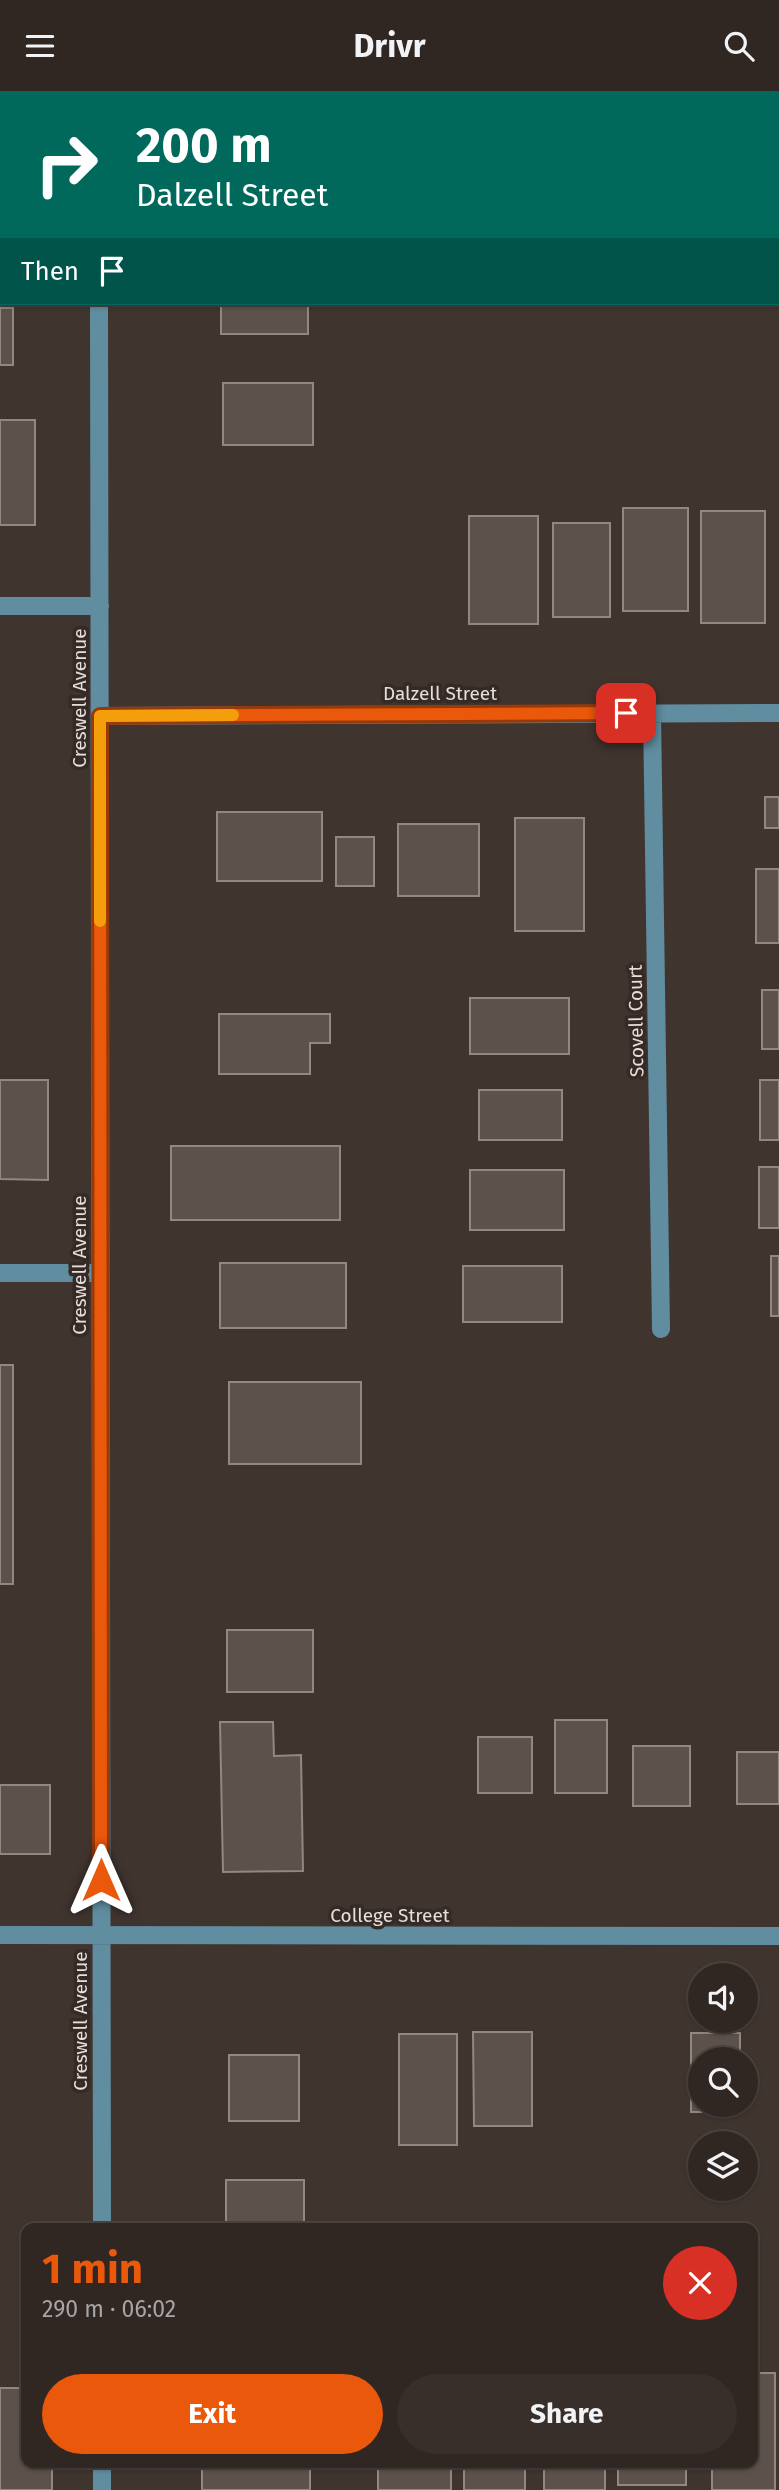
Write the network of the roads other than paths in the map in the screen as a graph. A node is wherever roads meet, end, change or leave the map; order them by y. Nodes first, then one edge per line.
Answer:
1 (99, 305) edge
2 (0, 606) edge
3 (100, 606) junction
4 (652, 713) junction
5 (779, 713) edge
6 (100, 716) junction
7 (0, 1273) edge
8 (100, 1273) junction
9 (661, 1329) dead end
10 (0, 1935) edge
11 (101, 1935) junction
12 (779, 1936) edge
13 (102, 2223) edge
14 (102, 2468) edge
15 (102, 2490) edge

1 - 3 street, Creswell Avenue
2 - 3 street
3 - 6 street, Creswell Avenue
4 - 5 street, Dalzell Street
4 - 6 street, Dalzell Street
4 - 9 street, Scovell Court
6 - 8 street, Creswell Avenue
7 - 8 street
8 - 11 street, Creswell Avenue
10 - 11 street, College Street
11 - 12 street, College Street
11 - 13 street, Creswell Avenue
14 - 15 street

